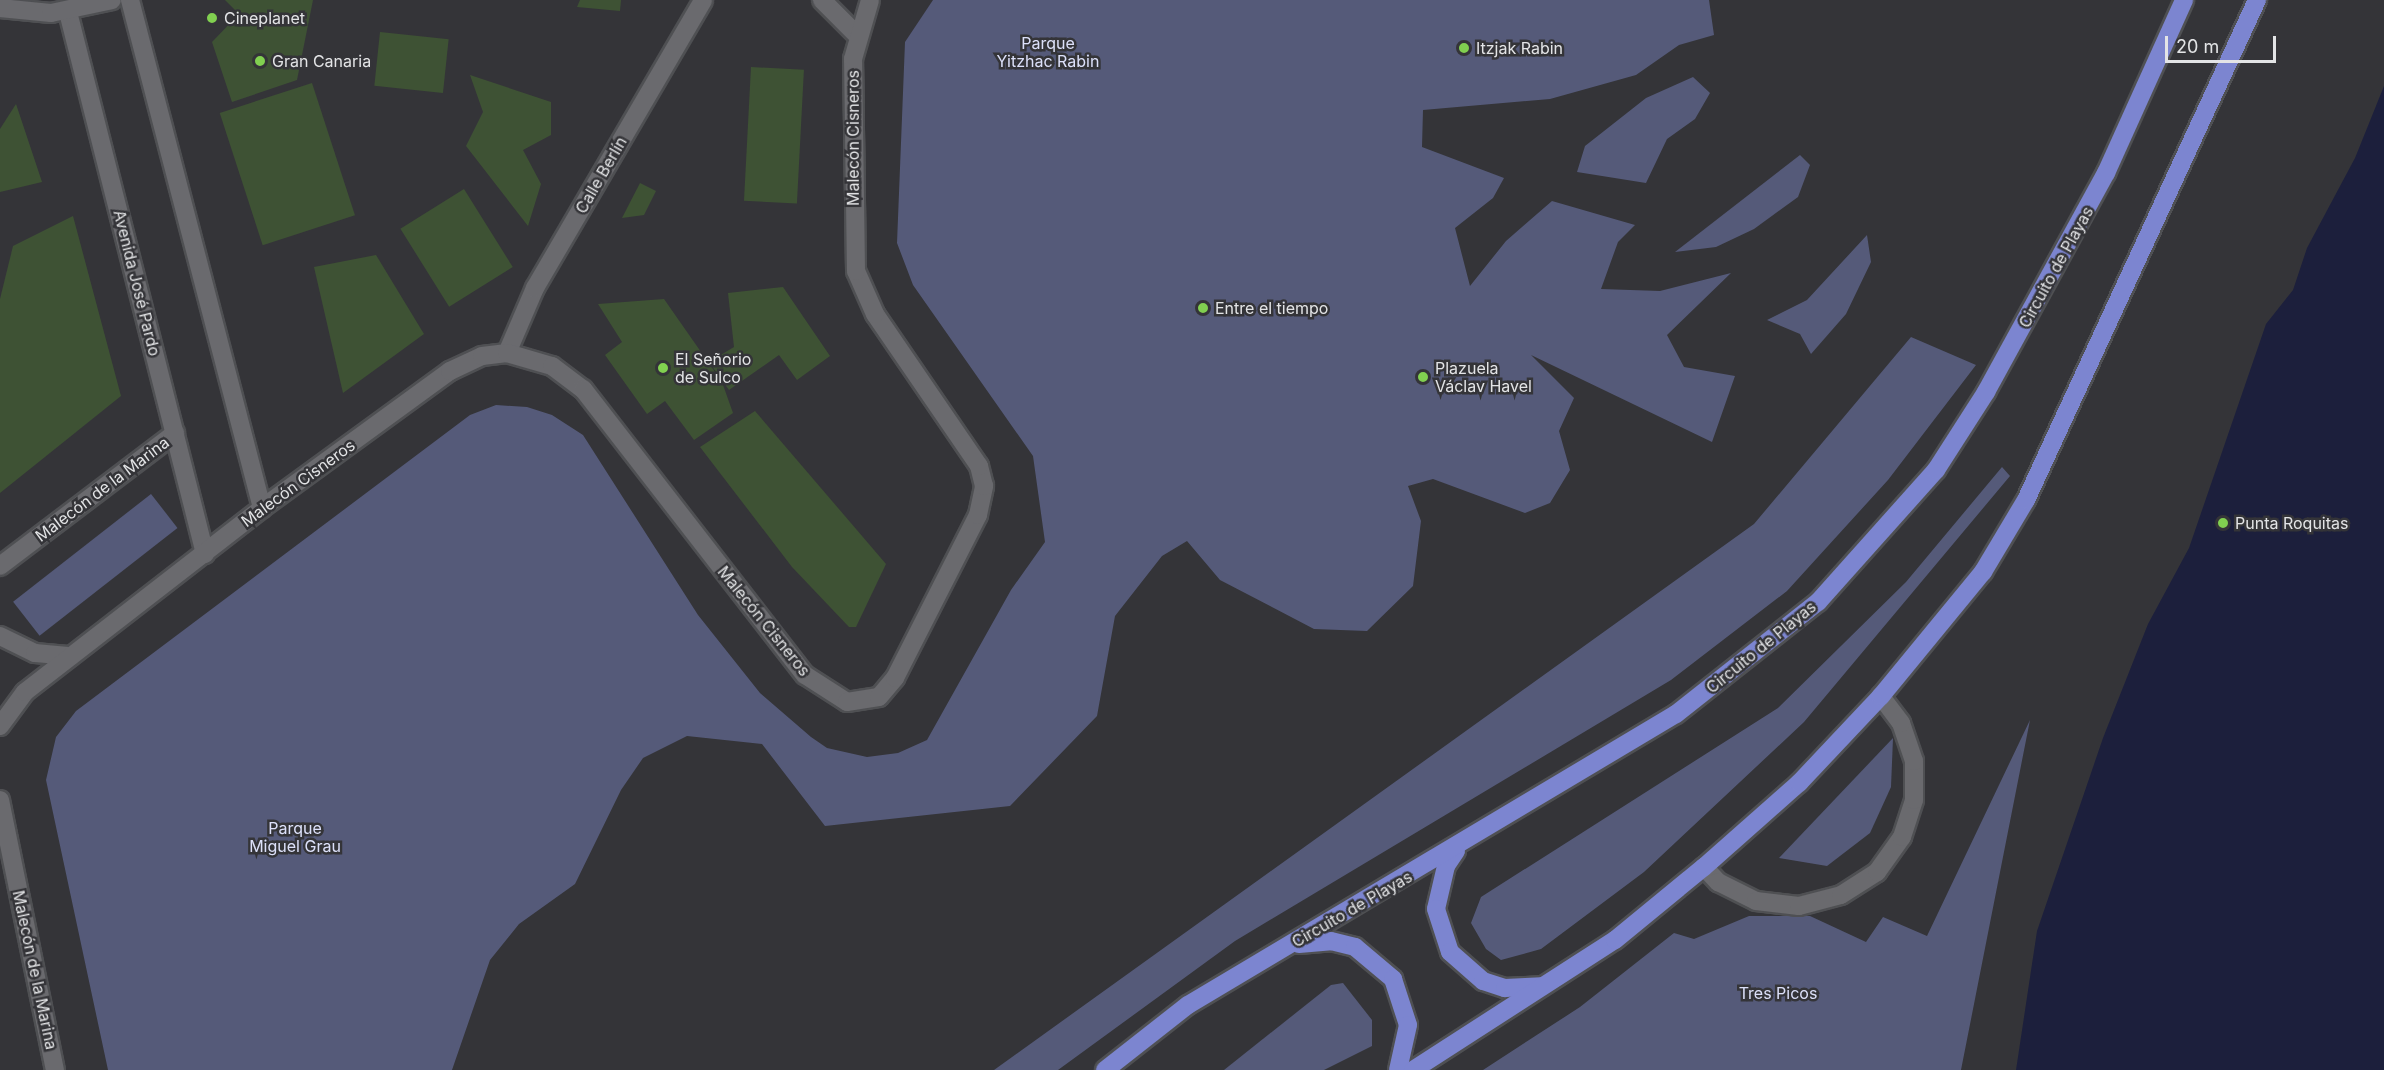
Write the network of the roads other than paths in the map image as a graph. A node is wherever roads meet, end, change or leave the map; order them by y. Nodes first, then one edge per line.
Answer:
1 (112, 0) edge
2 (130, 0) edge
3 (703, 0) edge
4 (822, 0) edge
5 (870, 0) edge
6 (2184, 0) edge
7 (2256, 0) edge
8 (0, 8) edge
9 (68, 12) junction
10 (856, 34) junction
11 (507, 353) junction
12 (175, 433) junction
13 (262, 508) junction
14 (206, 554) junction
15 (0, 566) edge
16 (0, 636) edge
17 (71, 656) junction
18 (1881, 696) junction
19 (0, 723) edge
20 (0, 800) edge
21 (1459, 847) junction
22 (1704, 867) junction
23 (1282, 949) junction
24 (1549, 984) junction
25 (55, 1070) edge
26 (1105, 1070) edge
27 (1398, 1070) edge
28 (1413, 1070) edge

1 - 9 street
2 - 13 street
3 - 11 street, Calle Berlín
4 - 10 street
5 - 10 street, Malecón Cisneros
6 - 21 highway, Circuito de Playas
7 - 18 highway
8 - 9 street
9 - 12 street, Avenida José Pardo
10 - 11 street, Malecón Cisneros
11 - 13 street, Malecón Cisneros
12 - 14 street, Avenida José Pardo
12 - 15 street, Malecón de la Marina
13 - 14 street, Malecón Cisneros
14 - 17 street, Malecón Cisneros
16 - 17 street
17 - 19 street
18 - 22 highway
18 - 22 street
20 - 25 street, Malecón de la Marina
21 - 23 highway, Circuito de Playas
21 - 24 highway
22 - 24 highway
23 - 26 highway, Circuito de Playas
23 - 27 highway
24 - 28 highway

